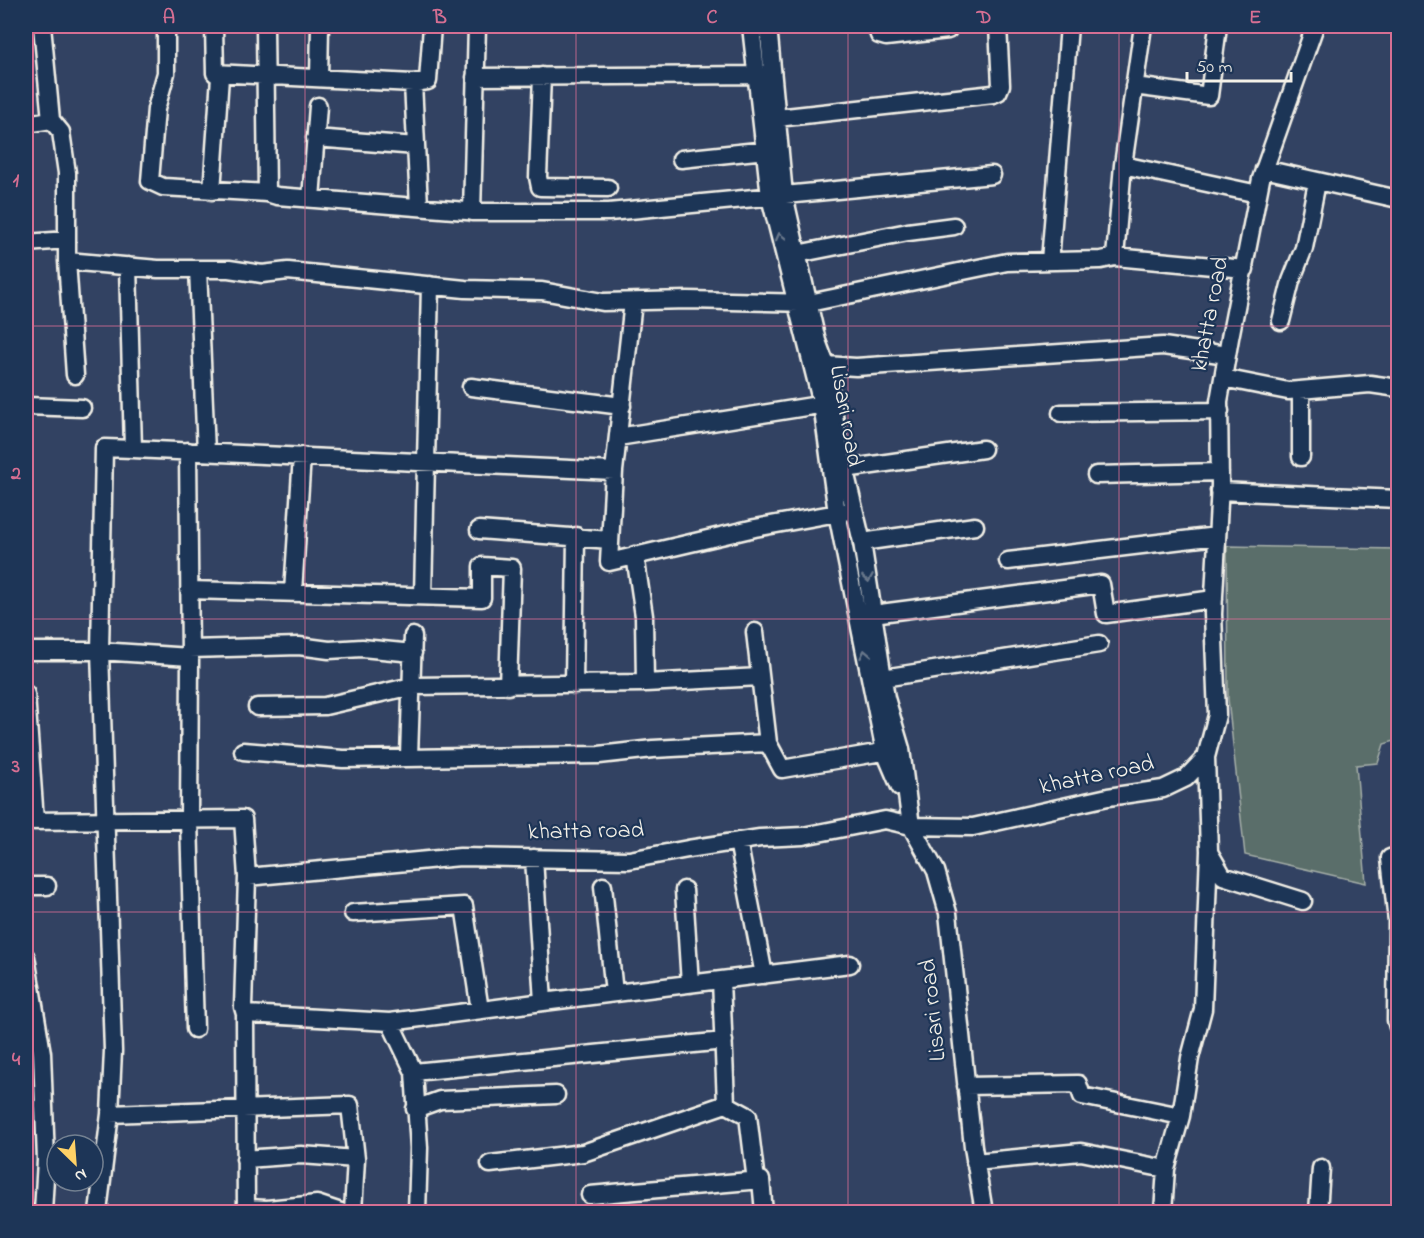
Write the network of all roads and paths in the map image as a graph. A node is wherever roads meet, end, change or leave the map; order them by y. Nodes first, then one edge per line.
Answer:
1 (42, 26) edge
2 (166, 26) edge
3 (214, 26) edge
4 (265, 26) edge
5 (320, 26) edge
6 (432, 26) edge
7 (477, 26) edge
8 (751, 26) edge
9 (768, 26) edge
10 (876, 26) edge
11 (998, 26) edge
12 (1069, 26) edge
13 (1143, 26) edge
14 (1218, 26) edge
15 (1315, 26) edge
16 (948, 30) dead end
17 (215, 73) junction
18 (266, 75) junction
19 (765, 75) junction
20 (542, 76) junction
21 (475, 77) junction
22 (319, 78) junction
23 (413, 83) junction
24 (1134, 86) junction
25 (318, 106) dead end
26 (777, 118) junction
27 (51, 120) junction
28 (26, 124) edge
29 (315, 138) junction
30 (416, 146) junction
31 (772, 150) junction
32 (681, 159) dead end
33 (1123, 165) junction
34 (1264, 169) junction
35 (992, 175) dead end
36 (1317, 182) junction
37 (608, 188) dead end
38 (212, 191) junction
39 (267, 193) junction
40 (1258, 194) junction
41 (777, 196) junction
42 (311, 199) junction
43 (1398, 199) edge
44 (418, 206) junction
45 (472, 212) junction
46 (954, 226) dead end
47 (68, 240) junction
48 (26, 243) edge
49 (797, 254) junction
50 (1115, 257) junction
51 (67, 261) junction
52 (1050, 261) junction
53 (128, 266) junction
54 (198, 269) junction
55 (1245, 269) junction
56 (430, 285) junction
57 (633, 302) junction
58 (802, 303) junction
59 (1281, 321) dead end
60 (1227, 355) junction
61 (826, 364) junction
62 (75, 375) dead end
63 (1223, 378) junction
64 (471, 387) dead end
65 (1398, 388) edge
66 (1301, 390) junction
67 (827, 404) junction
68 (26, 406) edge
69 (622, 406) junction
70 (82, 408) dead end
71 (1220, 411) junction
72 (1061, 413) dead end
73 (618, 437) junction
74 (134, 448) junction
75 (984, 449) dead end
76 (188, 451) junction
77 (206, 452) junction
78 (302, 456) junction
79 (1301, 456) dead end
80 (427, 462) junction
81 (844, 469) junction
82 (614, 471) junction
83 (1220, 472) junction
84 (1096, 475) dead end
85 (1219, 492) junction
86 (1398, 498) edge
87 (854, 510) junction
88 (837, 513) junction
89 (975, 526) dead end
90 (479, 530) dead end
91 (576, 536) junction
92 (1217, 536) junction
93 (610, 540) junction
94 (862, 542) junction
95 (635, 555) junction
96 (1008, 561) dead end
97 (189, 590) junction
98 (293, 592) junction
99 (423, 596) junction
100 (1214, 599) junction
101 (873, 614) junction
102 (755, 632) dead end
103 (1099, 644) dead end
104 (26, 651) edge
105 (100, 651) junction
106 (190, 653) junction
107 (760, 677) junction
108 (883, 678) junction
109 (645, 683) junction
110 (574, 685) junction
111 (411, 686) junction
112 (508, 686) junction
113 (26, 694) edge
114 (256, 707) dead end
115 (768, 743) junction
116 (893, 750) junction
117 (243, 751) dead end
118 (409, 756) junction
119 (1206, 757) junction
120 (910, 818) junction
121 (104, 820) junction
122 (189, 820) junction
123 (30, 821) edge
124 (738, 841) junction
125 (1209, 851) junction
126 (1398, 856) edge
127 (534, 858) junction
128 (247, 877) junction
129 (26, 886) edge
130 (47, 886) dead end
131 (603, 886) dead end
132 (684, 890) dead end
133 (1303, 901) dead end
134 (353, 913) dead end
135 (26, 957) edge
136 (850, 964) dead end
137 (764, 975) junction
138 (721, 980) junction
139 (690, 984) junction
140 (614, 993) junction
141 (543, 1002) junction
142 (480, 1011) junction
143 (245, 1014) junction
144 (390, 1022) junction
145 (1398, 1027) edge
146 (195, 1029) dead end
147 (724, 1041) junction
148 (414, 1072) junction
149 (966, 1086) junction
150 (556, 1095) dead end
151 (726, 1104) junction
152 (244, 1109) junction
153 (415, 1109) junction
154 (110, 1114) junction
155 (1181, 1116) junction
156 (245, 1159) junction
157 (356, 1159) junction
158 (975, 1162) junction
159 (490, 1164) dead end
160 (1321, 1168) dead end
161 (1166, 1169) junction
162 (756, 1180) junction
163 (590, 1195) dead end
164 (246, 1210) edge
165 (43, 1212) edge
166 (98, 1212) edge
167 (341, 1212) edge
168 (353, 1212) edge
169 (417, 1212) edge
170 (764, 1212) edge
171 (984, 1212) edge
172 (1163, 1212) edge
173 (1318, 1212) edge

1 - 27 street
2 - 38 street
3 - 17 street
4 - 18 street
5 - 22 street
6 - 23 street
7 - 21 street
8 - 19 street, Lisari road
9 - 19 street, Lisari road
10 - 16 street
11 - 26 street
12 - 52 street
13 - 24 street
14 - 24 street
15 - 34 street, khatta road
17 - 18 street
17 - 38 street
18 - 22 street
18 - 39 street
19 - 20 street
19 - 26 street, Lisari road
19 - 31 street, Lisari road
20 - 21 street
20 - 37 street
21 - 45 street
22 - 23 street
23 - 30 street
24 - 33 street
25 - 29 street
26 - 31 street, Lisari road
27 - 28 street
27 - 47 street
29 - 30 street
29 - 42 street
30 - 44 street
31 - 32 street
31 - 41 street, Lisari road
33 - 40 street
33 - 50 street
34 - 36 street
34 - 40 street, khatta road
35 - 41 street
36 - 43 street
36 - 59 street
38 - 39 street
39 - 42 street
40 - 55 street, khatta road
41 - 45 street
41 - 49 street, Lisari road
58 -> 41 street, Lisari road
42 - 44 street
44 - 45 street
46 - 49 street
47 - 48 street
47 - 51 street
49 - 58 street, Lisari road
50 - 52 street
50 - 55 street
51 - 53 street
51 - 62 street
52 - 58 street
53 - 54 street
53 - 74 street
54 - 56 street
54 - 77 street
55 - 60 street, khatta road
56 - 57 street
56 - 80 street
57 - 58 street
57 - 69 street
58 - 61 street, Lisari road
58 - 67 street, Lisari road
60 - 61 street
60 - 63 street, khatta road
61 - 67 street, Lisari road
63 - 66 street
63 - 71 street, khatta road
64 - 69 street
65 - 66 street
66 - 79 street
67 - 73 street
67 - 81 street, Lisari road
67 - 88 street, Lisari road
68 - 70 street
69 - 73 street
71 - 72 street
71 - 83 street, khatta road
73 - 82 street
74 - 76 street
74 - 105 street
75 - 81 street
76 - 77 street
76 - 97 street
77 - 78 street
78 - 80 street
78 - 98 street
80 - 82 street
80 - 99 street
81 - 87 street, Lisari road
82 - 93 street
83 - 84 street
83 - 85 street, khatta road
85 - 86 street
85 - 92 street, khatta road
87 - 88 street
87 - 94 street, Lisari road
88 - 95 street
116 -> 88 street, Lisari road
89 - 94 street
90 - 91 street
91 - 93 street
91 - 110 street
92 - 96 street
92 - 100 street, khatta road
93 - 95 street
94 -> 101 street, Lisari road
95 - 109 street
97 - 98 street
97 - 106 street
98 - 99 street
99 - 112 street
100 - 101 street
100 - 119 street, khatta road
101 - 108 street, Lisari road
102 - 107 street
103 - 108 street
104 - 105 street
105 - 106 street
105 - 121 street
106 - 111 street
106 - 122 street
107 - 109 street
107 - 115 street
108 - 116 street, Lisari road
109 - 110 street
110 - 112 street
111 - 112 street
111 - 114 street
111 - 118 street
113 - 123 street
115 - 116 street
115 - 118 street
116 - 120 street, Lisari road
117 - 118 street
119 - 120 street, khatta road
119 - 125 street
120 - 124 street, khatta road
120 - 149 street, Lisari road
121 - 122 street
121 - 123 street
121 - 154 street
122 - 128 street
122 - 146 street
124 - 127 street, khatta road
124 - 137 street
125 - 133 street
125 - 155 street
126 - 145 street
127 - 128 street, khatta road
127 - 141 street
128 - 143 street
129 - 130 street
131 - 140 street
132 - 139 street
134 - 142 street
135 - 165 street
136 - 137 street
137 - 138 street
138 - 139 street
138 - 147 street
139 - 140 street
140 - 141 street
141 - 142 street
142 - 144 street
143 - 144 street
143 - 152 street
144 - 148 street
147 - 148 street
147 - 151 street
148 - 153 street
149 - 155 street
149 - 158 street, Lisari road
150 - 153 street
151 - 159 street
151 - 162 street
152 - 154 street
152 - 156 street
152 - 157 street
153 - 169 street
154 - 166 street
155 - 161 street
156 - 157 street
156 - 164 street
157 - 168 street
158 - 161 street
158 - 171 street, Lisari road
160 - 173 street
161 - 172 street
162 - 163 street
162 - 170 street
164 - 167 street

